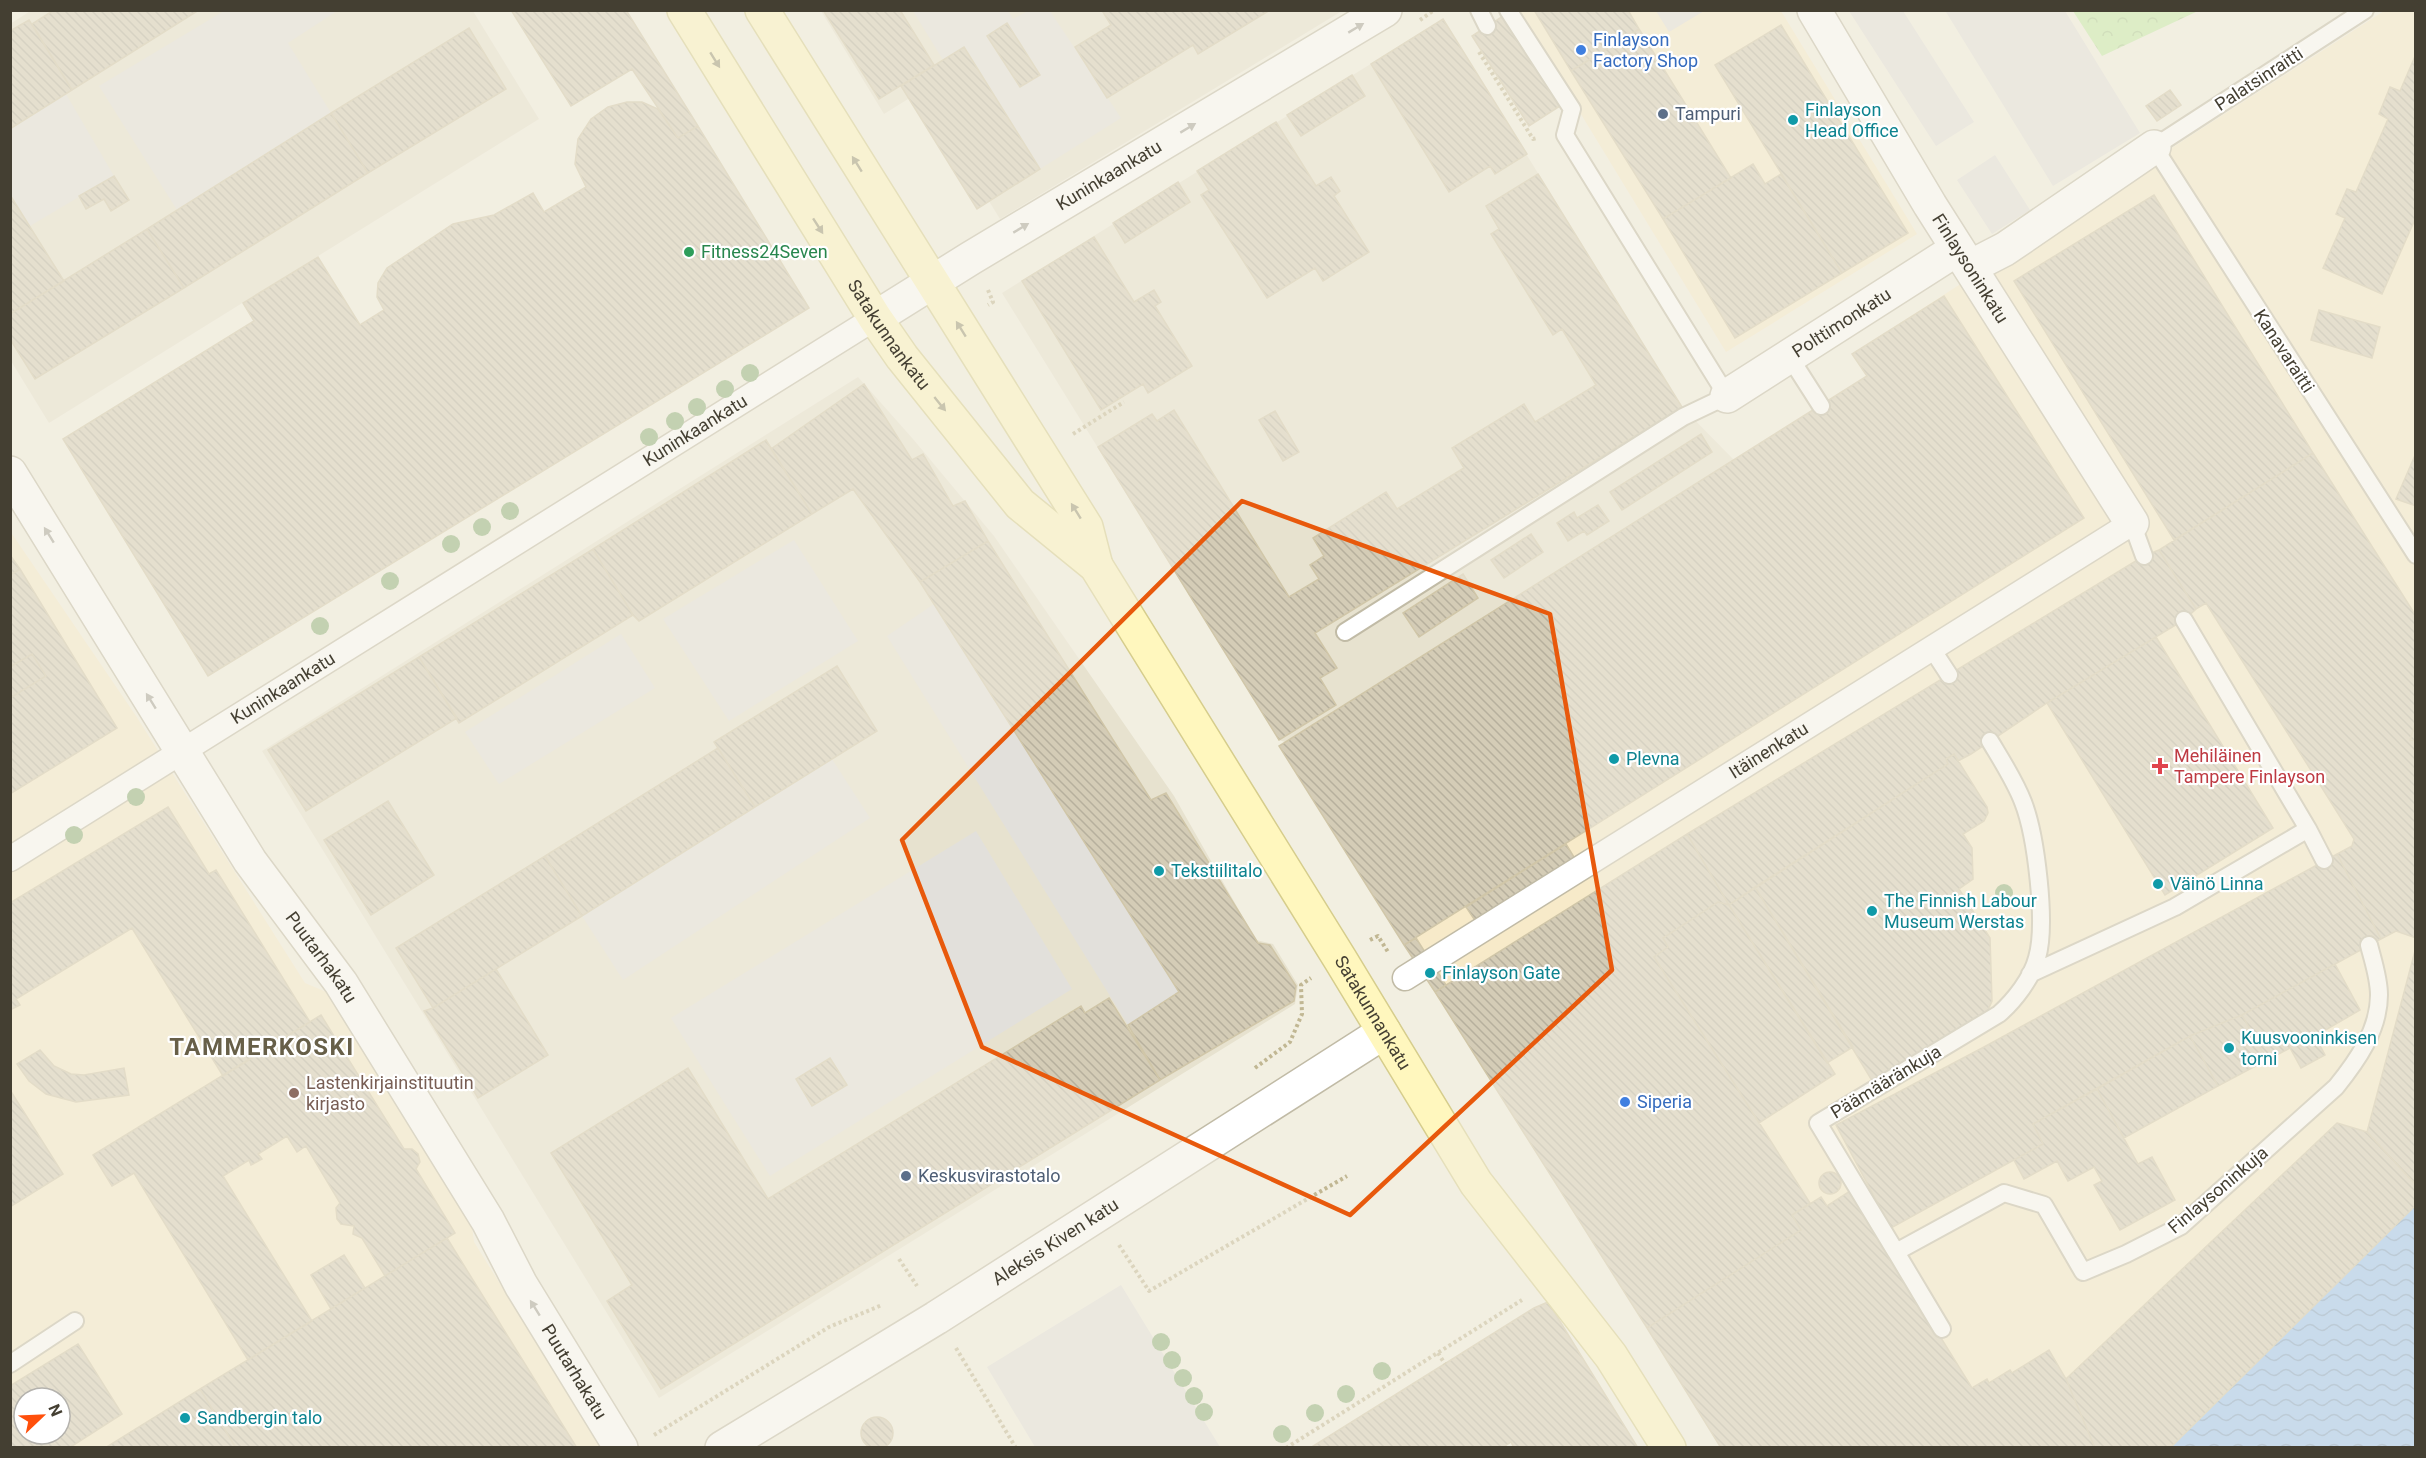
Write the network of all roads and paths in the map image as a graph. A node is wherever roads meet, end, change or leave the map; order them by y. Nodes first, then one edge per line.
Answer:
1 (684, 10) edge
2 (762, 10) edge
3 (1385, 10) edge
4 (1479, 10) edge
5 (1508, 10) edge
6 (1814, 10) edge
7 (2365, 10) edge
8 (1487, 26) dead end
9 (1477, 50) dead end
10 (1564, 135) junction
11 (2154, 147) junction
12 (1964, 258) junction
13 (932, 282) junction
14 (985, 286) dead end
15 (993, 302) dead end
16 (875, 318) junction
17 (1789, 356) junction
18 (1727, 396) junction
19 (1124, 402) dead end
20 (1821, 405) dead end
21 (1073, 434) dead end
22 (10, 473) edge
23 (2132, 523) junction
24 (2415, 555) edge
25 (2144, 556) dead end
26 (1096, 566) junction
27 (2184, 620) dead end
28 (1345, 632) dead end
29 (1932, 649) junction
30 (1949, 675) dead end
31 (1990, 741) dead end
32 (181, 751) junction
33 (2308, 829) junction
34 (10, 859) edge
35 (2324, 860) dead end
36 (2368, 945) dead end
37 (2030, 974) junction
38 (1405, 978) dead end
39 (1302, 1014) dead end
40 (1384, 1032) junction
41 (1253, 1069) dead end
42 (1347, 1176) dead end
43 (1099, 1214) junction
44 (1896, 1252) junction
45 (899, 1259) dead end
46 (924, 1282) dead end
47 (917, 1286) junction
48 (908, 1292) dead end
49 (1527, 1297) dead end
50 (889, 1302) dead end
51 (936, 1318) junction
52 (75, 1321) dead end
53 (1942, 1329) dead end
54 (1438, 1353) junction
55 (10, 1364) edge
56 (1445, 1364) dead end
57 (652, 1436) dead end
58 (621, 1448) edge
59 (722, 1448) edge
60 (1016, 1448) edge
61 (1286, 1448) edge
62 (1669, 1448) edge

1 -> 16 main road, Satakunnankatu
13 -> 2 main road, Satakunnankatu
13 -> 3 street, Kuninkaankatu
4 - 8 lane
5 - 10 lane
6 - 12 street, Finlaysoninkatu
7 - 11 lane, Palatsinraitti
9 - 10 path
10 - 18 lane
11 - 12 street, Polttimonkatu
11 - 24 lane, Kanavaraitti
12 - 17 street, Polttimonkatu
12 - 23 street, Finlaysoninkatu
13 - 16 street, Kuninkaankatu
26 -> 13 main road, Satakunnankatu
14 - 15 path
16 -> 26 main road, Satakunnankatu
16 - 32 street, Kuninkaankatu
17 - 18 street, Polttimonkatu
17 - 20 lane
18 - 28 lane
19 - 21 path
32 -> 22 street, Puutarhakatu
23 - 25 lane
23 - 29 street, Itäinenkatu
26 - 40 main road, Satakunnankatu
27 - 33 lane
29 - 30 lane
29 - 38 street, Itäinenkatu
31 - 37 lane
32 - 34 street, Kuninkaankatu
58 -> 32 street, Puutarhakatu
33 - 35 lane
33 - 37 lane
36 - 44 lane, Finlaysoninkuja
37 - 44 lane, Päämääränkuja
39 - 41 path
40 - 43 street, Aleksis Kiven katu
40 - 62 main road, Satakunnankatu
42 - 43 path
43 - 51 street, Aleksis Kiven katu
44 - 53 lane
45 - 47 path
46 - 47 path
47 - 48 path
47 - 51 path
49 - 54 path
50 - 57 path
51 - 59 street, Aleksis Kiven katu
51 - 60 path
52 - 55 lane
54 - 56 path
54 - 61 path

